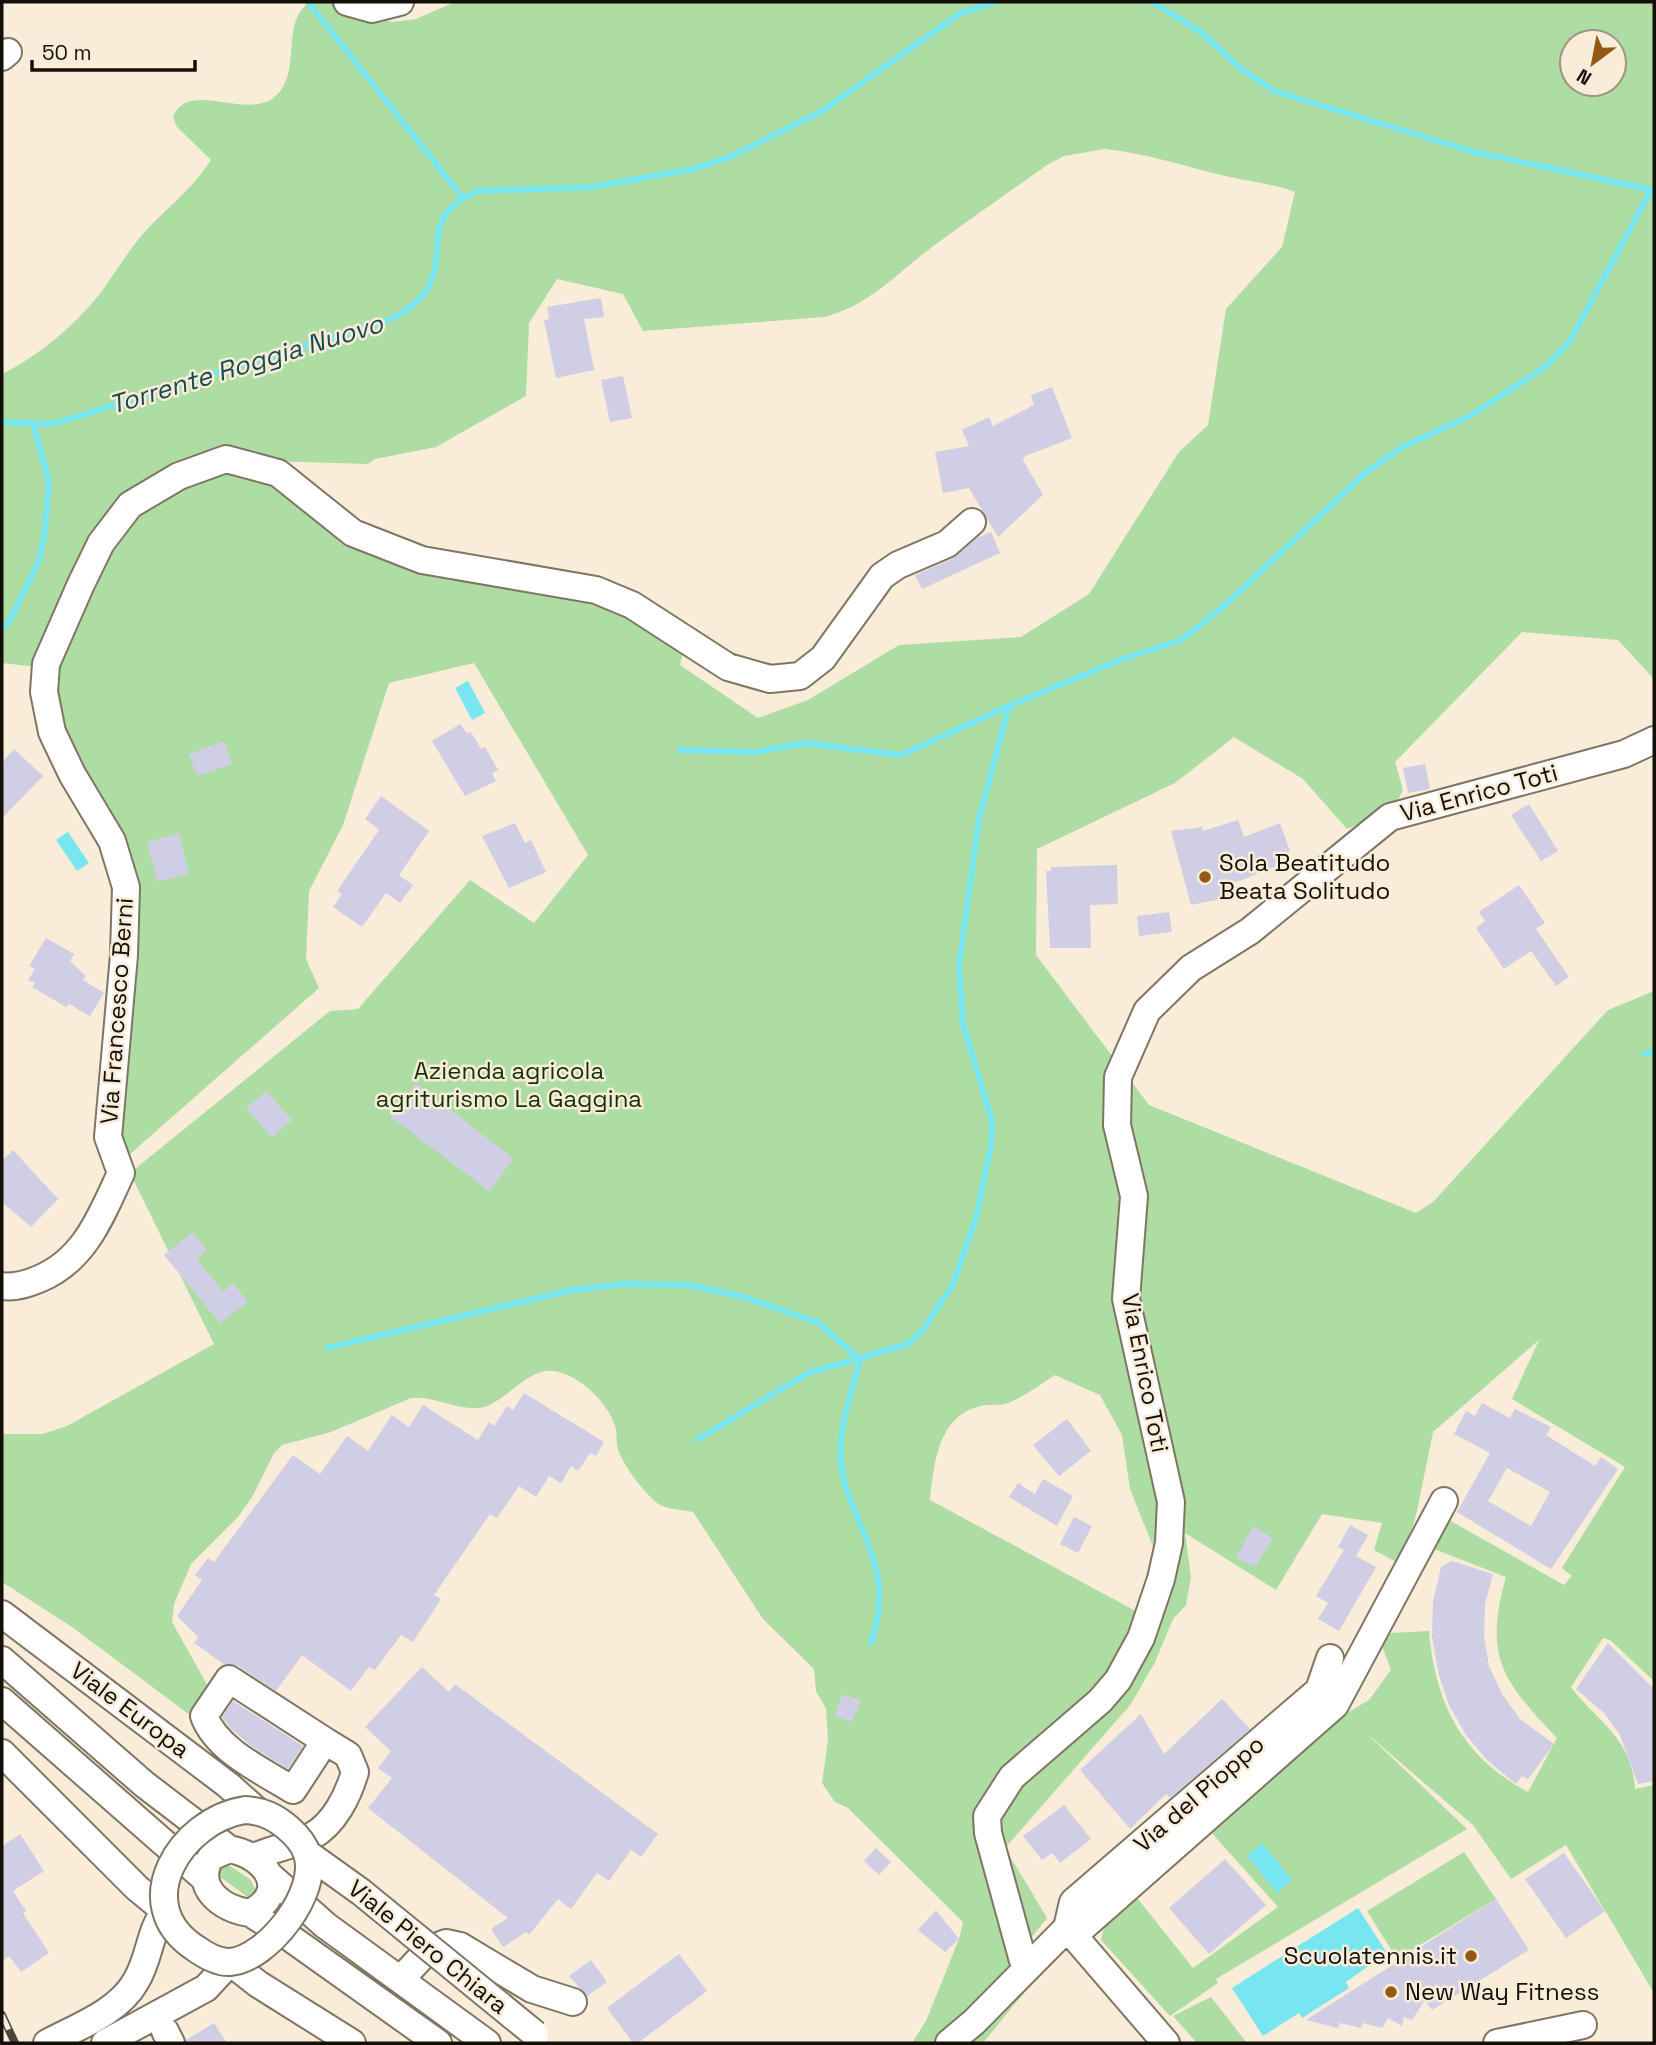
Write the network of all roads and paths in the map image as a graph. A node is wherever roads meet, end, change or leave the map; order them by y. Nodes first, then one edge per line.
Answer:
1 (347, 2) edge
2 (400, 2) edge
3 (972, 522) dead end
4 (1654, 740) edge
5 (2, 1286) edge
6 (1444, 1502) dead end
7 (2, 1614) edge
8 (1330, 1657) dead end
9 (2, 1660) edge
10 (2, 1701) edge
11 (325, 1741) junction
12 (2, 1753) edge
13 (256, 1810) junction
14 (229, 1849) junction
15 (308, 1854) junction
16 (262, 1866) junction
17 (204, 1878) junction
18 (250, 1913) junction
19 (1067, 1928) junction
20 (155, 1932) junction
21 (1025, 1968) junction
22 (223, 1971) junction
23 (401, 1979) junction
24 (573, 2001) dead end
25 (1583, 2025) dead end
26 (165, 2030) edge
27 (541, 2039) edge
28 (47, 2043) edge
29 (106, 2043) edge
30 (352, 2043) edge
31 (438, 2043) edge
32 (487, 2043) edge
33 (948, 2043) edge
34 (1166, 2043) edge
35 (1497, 2043) edge

1 - 2 street
3 - 5 street, Via Francesco Berni
4 - 21 street, Via Enrico Toti
6 - 19 street
7 - 13 street, Viale Europa
8 - 19 street, Via del Pioppo
9 - 14 street, Viale Europa
10 - 17 street
11 - 11 street
11 - 16 street
12 - 20 street
13 - 15 street, Viale Europa, bridge
13 - 20 street, bridge
14 - 16 street, Viale Europa
14 - 17 street
15 - 22 street, bridge
15 - 27 street, Viale Piero Chiara, bridge
16 - 18 street
16 - 23 street, Viale Piero Chiara
17 - 18 street
18 - 31 street
19 - 21 street
19 - 34 street
20 - 22 street, bridge
20 - 28 street
21 - 33 street
22 - 26 street
22 - 30 street
23 - 24 street
23 - 32 street, Viale Piero Chiara
25 - 35 street
26 - 29 street

